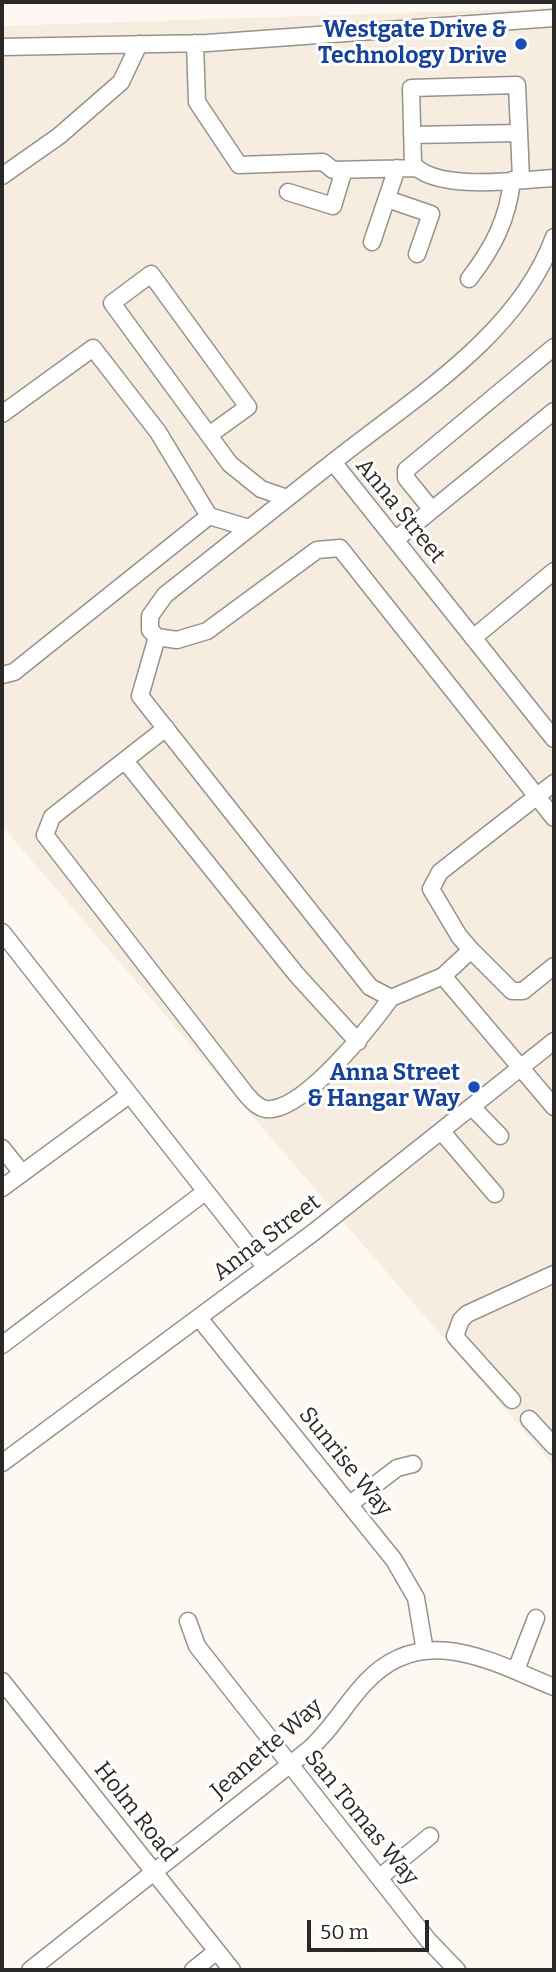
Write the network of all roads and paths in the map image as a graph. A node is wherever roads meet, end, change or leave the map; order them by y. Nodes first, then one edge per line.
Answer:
1 (554, 18) edge
2 (195, 43) junction
3 (139, 44) junction
4 (2, 47) edge
5 (520, 133) junction
6 (412, 135) junction
7 (397, 168) junction
8 (416, 168) junction
9 (344, 170) junction
10 (2, 176) edge
11 (554, 178) edge
12 (517, 180) junction
13 (288, 192) dead end
14 (387, 199) junction
15 (554, 237) edge
16 (372, 242) dead end
17 (417, 254) dead end
18 (469, 279) dead end
19 (554, 347) edge
20 (554, 411) edge
21 (2, 414) edge
22 (209, 435) junction
23 (333, 462) junction
24 (287, 498) junction
25 (432, 510) junction
26 (209, 516) junction
27 (250, 528) junction
28 (395, 540) junction
29 (554, 571) edge
30 (157, 637) junction
31 (474, 638) junction
32 (2, 676) edge
33 (166, 728) junction
34 (554, 739) edge
35 (126, 762) junction
36 (554, 783) edge
37 (538, 796) junction
38 (554, 818) edge
39 (2, 932) edge
40 (8, 950) edge
41 (471, 950) junction
42 (554, 967) edge
43 (443, 976) junction
44 (391, 998) junction
45 (554, 1041) edge
46 (358, 1042) junction
47 (520, 1069) junction
48 (129, 1095) junction
49 (472, 1107) junction
50 (554, 1107) edge
51 (442, 1132) junction
52 (500, 1136) dead end
53 (2, 1148) edge
54 (22, 1173) junction
55 (2, 1188) edge
56 (205, 1192) junction
57 (495, 1194) dead end
58 (265, 1268) junction
59 (554, 1274) edge
60 (199, 1318) junction
61 (2, 1345) edge
62 (512, 1400) dead end
63 (530, 1419) dead end
64 (554, 1446) edge
65 (2, 1463) edge
66 (413, 1464) dead end
67 (350, 1504) junction
68 (536, 1618) dead end
69 (188, 1621) dead end
70 (425, 1651) junction
71 (516, 1670) junction
72 (2, 1681) edge
73 (554, 1687) edge
74 (290, 1765) junction
75 (430, 1836) dead end
76 (154, 1872) junction
77 (380, 1877) junction
78 (217, 1951) junction
79 (30, 1970) edge
80 (193, 1970) edge
81 (232, 1970) edge
82 (457, 1970) edge

1 - 2 street
2 - 3 street
2 - 9 street
3 - 4 street
3 - 10 street
5 - 6 street
5 - 6 street
5 - 12 street
6 - 8 street
7 - 8 street
7 - 9 street
7 - 14 street
8 - 12 street
9 - 13 street
11 - 12 street
12 - 18 street
14 - 16 street
14 - 17 street
15 - 23 street, Anna Street
19 - 25 street
20 - 25 street
21 - 26 street
22 - 22 street
22 - 24 street
23 - 24 street
23 - 28 street, Anna Street
24 - 27 street
25 - 28 street
26 - 27 street
26 - 32 street
27 - 30 street
28 - 31 street, Anna Street
29 - 31 street
30 - 33 street
30 - 37 street
31 - 34 street, Anna Street
33 - 35 street
33 - 44 street
35 - 46 street
35 - 46 street
36 - 37 street
37 - 38 street
37 - 41 street
39 - 40 street
40 - 48 street
41 - 42 street
41 - 43 street
43 - 44 street
43 - 47 street
44 - 46 street
45 - 47 street, Anna Street
47 - 49 street, Anna Street
47 - 50 street
48 - 54 street
48 - 56 street
49 - 51 street, Anna Street
49 - 52 street
51 - 57 street
51 - 58 street, Anna Street
53 - 54 street
54 - 55 street
56 - 58 street
56 - 61 street
58 - 60 street, Anna Street
59 - 62 street
60 - 65 street, Anna Street
60 - 67 street, Sunrise Way
63 - 64 street
66 - 67 street
67 - 70 street, Sunrise Way
68 - 71 street
69 - 74 street, San Tomas Way
70 - 71 street, Jeanette Way
70 - 74 street, Jeanette Way
71 - 73 street, Jeanette Way
72 - 76 street, Holm Road
74 - 76 street, Jeanette Way
74 - 77 street, San Tomas Way
75 - 77 street
76 - 78 street, Holm Road
76 - 79 street, Jeanette Way
77 - 82 street, San Tomas Way
78 - 80 street
78 - 81 street, Holm Road

